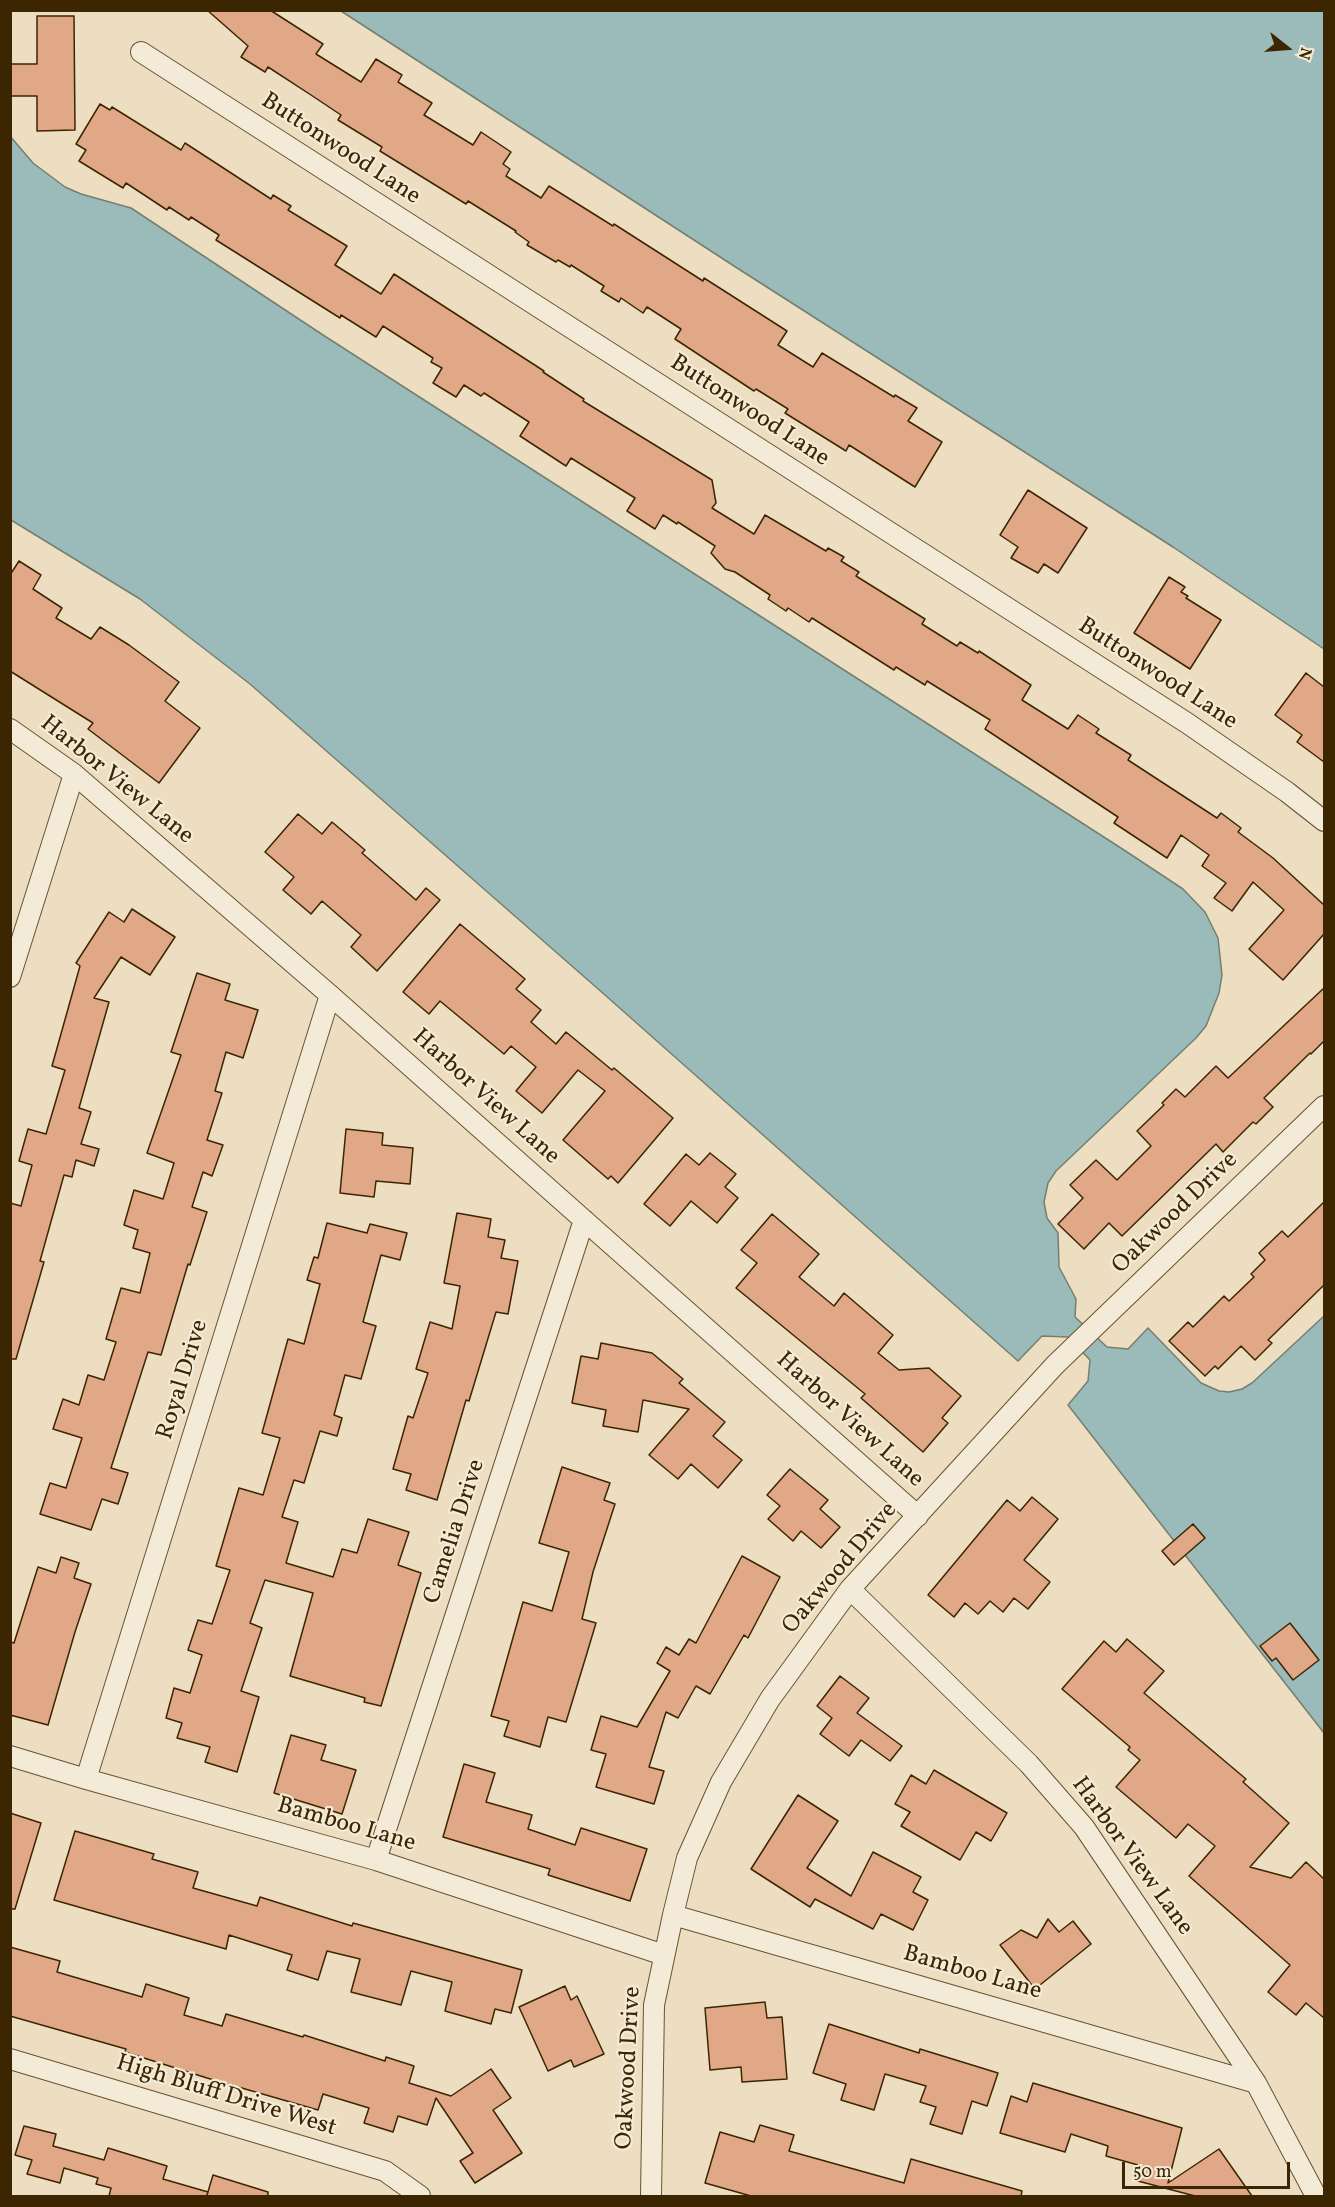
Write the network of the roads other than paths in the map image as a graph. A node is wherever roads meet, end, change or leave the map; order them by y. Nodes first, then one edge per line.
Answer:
1 (141, 52) dead end
2 (10, 729) edge
3 (74, 774) junction
4 (1324, 821) edge
5 (10, 977) edge
6 (330, 995) junction
7 (1324, 1106) edge
8 (584, 1220) junction
9 (918, 1516) junction
10 (850, 1589) junction
11 (10, 1756) edge
12 (86, 1779) junction
13 (376, 1860) junction
14 (673, 1915) junction
15 (664, 1955) junction
16 (10, 2059) edge
17 (1256, 2083) junction
18 (420, 2196) edge
19 (651, 2196) edge
20 (1317, 2196) edge

1 - 4 street, Buttonwood Lane
2 - 3 street, Harbor View Lane
3 - 5 street
3 - 6 street, Harbor View Lane
6 - 8 street, Harbor View Lane
6 - 12 street, Royal Drive
7 - 9 street, Oakwood Drive
8 - 9 street, Harbor View Lane
8 - 13 street, Camelia Drive
9 - 10 street, Oakwood Drive
10 - 14 street, Oakwood Drive
10 - 17 street, Harbor View Lane
11 - 12 street, Bamboo Lane
12 - 13 street, Bamboo Lane
13 - 15 street, Bamboo Lane
14 - 15 street, Oakwood Drive
14 - 17 street, Bamboo Lane
15 - 19 street, Oakwood Drive
16 - 18 street, High Bluff Drive West
17 - 20 street, Harbor View Lane

